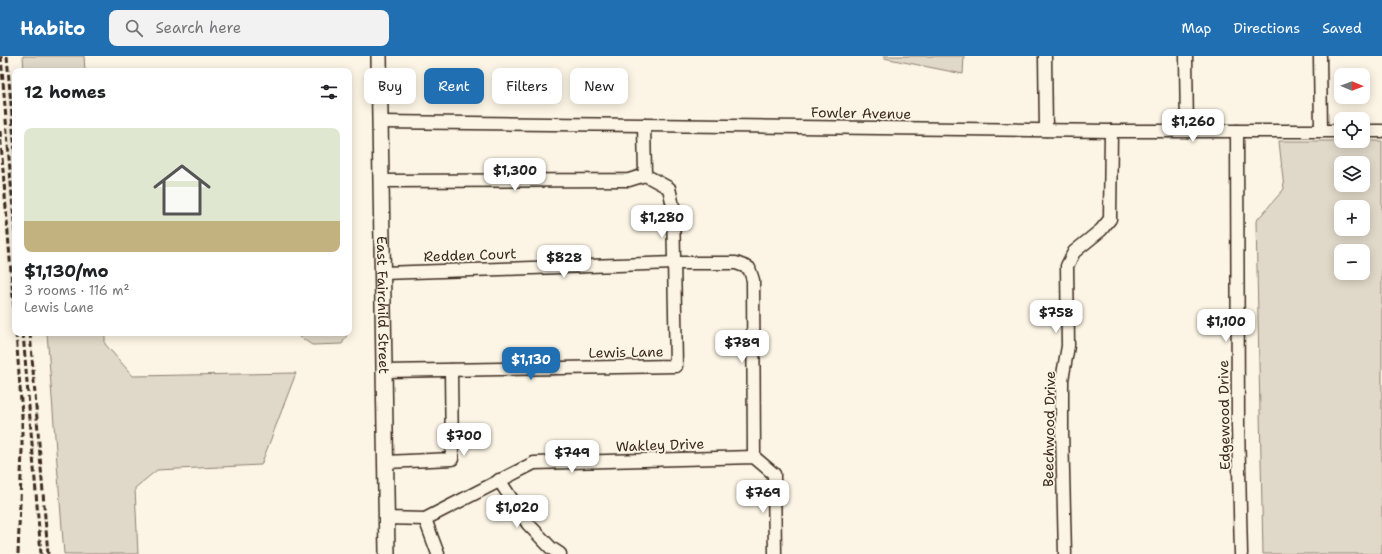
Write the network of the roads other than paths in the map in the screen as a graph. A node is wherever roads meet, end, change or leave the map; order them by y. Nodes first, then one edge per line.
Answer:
1 (379, 56) edge
2 (1046, 56) edge
3 (1186, 56) edge
4 (1320, 56) edge
5 (380, 122) junction
6 (644, 125) junction
7 (1046, 130) junction
8 (1111, 131) junction
9 (1187, 131) junction
10 (1237, 131) junction
11 (1321, 131) junction
12 (1334, 131) edge
13 (1370, 131) edge
14 (1382, 131) edge
15 (645, 175) junction
16 (381, 181) junction
17 (675, 263) junction
18 (383, 273) junction
19 (451, 370) junction
20 (385, 371) junction
21 (754, 457) junction
22 (386, 462) junction
23 (499, 480) junction
24 (386, 518) junction
25 (425, 519) junction
26 (387, 554) edge
27 (438, 554) edge
28 (560, 554) edge
29 (775, 554) edge
30 (1065, 554) edge
31 (1241, 554) edge

1 - 5 street, East Fairchild Street
2 - 7 street
3 - 9 street
4 - 11 street
5 - 6 street, Fowler Avenue
5 - 16 street, East Fairchild Street
6 - 7 street, Fowler Avenue
6 - 15 street
7 - 8 street, Fowler Avenue
8 - 9 street, Fowler Avenue
8 - 30 street, Beechwood Drive
9 - 10 street, Fowler Avenue
10 - 11 street, Fowler Avenue
10 - 31 street, Edgewood Drive
11 - 12 street, Fowler Avenue
13 - 14 street
15 - 16 street
15 - 17 street
16 - 18 street, East Fairchild Street
17 - 18 street, Redden Court
17 - 19 street, Lewis Lane
17 - 21 street, Redden Court
18 - 20 street, East Fairchild Street
19 - 20 street, Lewis Lane
19 - 22 street
20 - 22 street, East Fairchild Street
21 - 23 street, Wakley Drive
21 - 29 street
22 - 24 street, East Fairchild Street
23 - 25 street, Wakley Drive
23 - 28 street
24 - 25 street, Wakley Drive
24 - 26 street, East Fairchild Street
25 - 27 street

